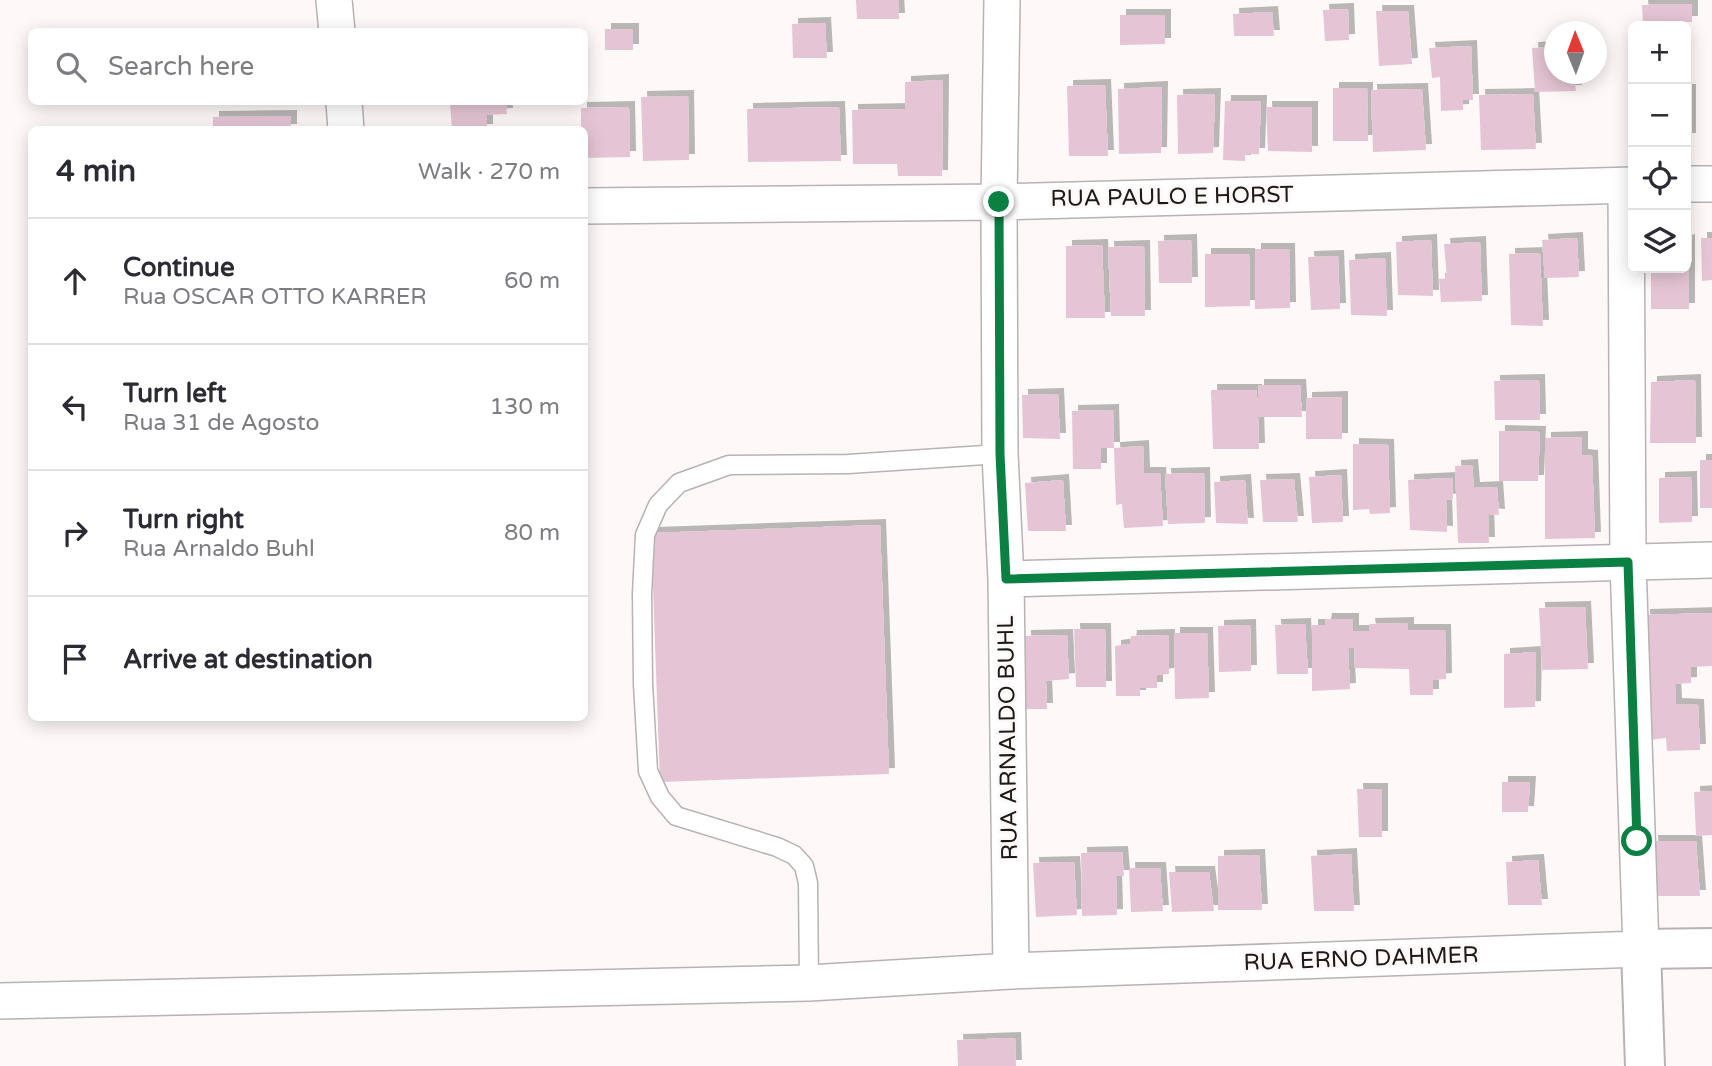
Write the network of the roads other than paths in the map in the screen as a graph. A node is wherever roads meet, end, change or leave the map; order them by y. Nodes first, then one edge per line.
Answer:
1 (334, 0) edge
2 (1002, 0) edge
3 (337, 28) edge
4 (344, 105) edge
5 (346, 126) edge
6 (1691, 184) edge
7 (1712, 184) edge
8 (1628, 186) edge
9 (999, 202) junction
10 (588, 206) edge
11 (1630, 210) edge
12 (1000, 454) junction
13 (1712, 560) edge
14 (1628, 562) junction
15 (1006, 579) junction
16 (1712, 948) edge
17 (1641, 949) junction
18 (1011, 971) junction
19 (809, 983) junction
20 (0, 1001) edge
21 (1645, 1066) edge

1 - 3 street
2 - 9 street, RUA ARNALDO BUHL
4 - 5 street
6 - 7 street
8 - 9 street, RUA PAULO E HORST
9 - 10 street, RUA PAULO E HORST
9 - 12 street, RUA ARNALDO BUHL
11 - 14 street
12 - 15 street, RUA ARNALDO BUHL
12 - 19 lane
13 - 14 street
14 - 15 street
14 - 17 street
15 - 18 street, RUA ARNALDO BUHL
16 - 17 street, RUA ERNO DAHMER
17 - 18 street, RUA ERNO DAHMER
17 - 21 street
18 - 19 street, RUA ERNO DAHMER
19 - 20 street, RUA ERNO DAHMER

